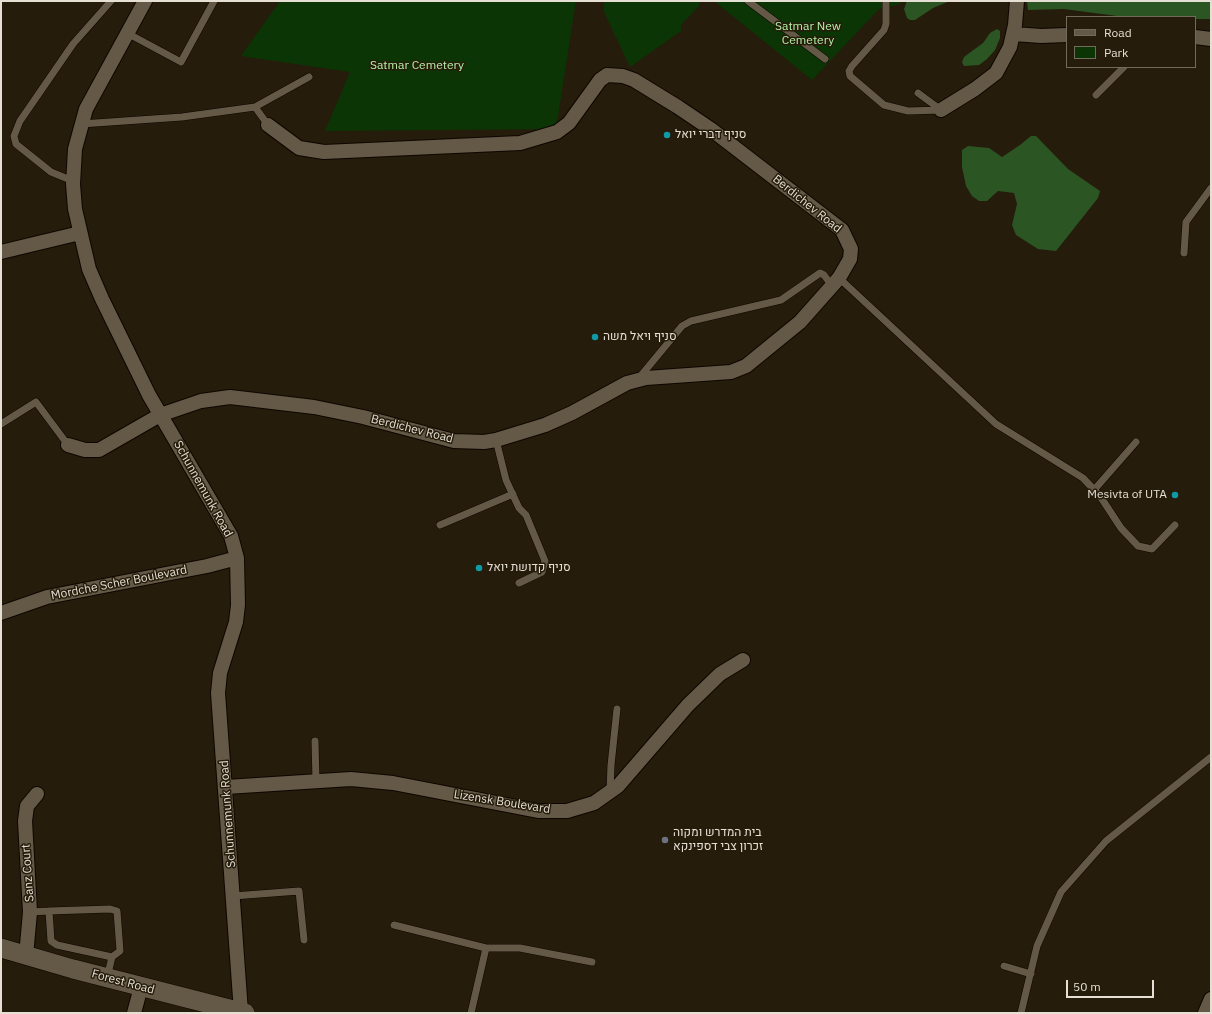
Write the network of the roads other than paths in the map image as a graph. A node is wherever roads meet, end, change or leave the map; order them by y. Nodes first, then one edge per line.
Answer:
1 (111, 1) edge
2 (145, 1) edge
3 (748, 1) edge
4 (886, 1) edge
5 (1017, 1) edge
6 (212, 2) edge
7 (127, 33) junction
8 (1014, 34) junction
9 (1066, 36) edge
10 (1196, 37) edge
11 (1211, 39) edge
12 (825, 59) dead end
13 (1123, 68) edge
14 (309, 77) dead end
15 (918, 93) dead end
16 (1096, 95) dead end
17 (254, 107) junction
18 (941, 110) junction
19 (81, 124) junction
20 (268, 125) joint
21 (73, 181) junction
22 (1211, 188) edge
23 (80, 233) junction
24 (1, 252) edge
25 (1184, 253) dead end
26 (835, 282) junction
27 (637, 380) junction
28 (160, 415) junction
29 (1, 424) edge
30 (496, 440) junction
31 (1136, 442) dead end
32 (68, 445) joint
33 (1094, 490) junction
34 (513, 494) junction
35 (440, 525) dead end
36 (1175, 525) dead end
37 (237, 558) junction
38 (519, 583) dead end
39 (1, 613) edge
40 (743, 660) dead end
41 (618, 709) dead end
42 (315, 741) dead end
43 (1211, 757) edge
44 (316, 781) junction
45 (226, 787) junction
46 (610, 791) junction
47 (37, 794) dead end
48 (234, 896) junction
49 (49, 911) junction
50 (30, 912) junction
51 (394, 925) dead end
52 (304, 940) dead end
53 (1, 948) edge
54 (486, 948) junction
55 (26, 956) junction
56 (112, 957) junction
57 (592, 962) dead end
58 (1004, 966) dead end
59 (1031, 974) junction
60 (107, 978) junction
61 (141, 987) junction
62 (1211, 999) edge
63 (243, 1012) edge
64 (134, 1013) edge
65 (471, 1013) edge
66 (1022, 1013) edge
67 (1205, 1013) edge

1 - 21 lane
2 - 7 street, Schunnemunk Road
3 - 12 lane
4 - 18 lane
5 - 8 street
6 - 7 lane
7 - 19 street, Schunnemunk Road
8 - 9 street
8 - 18 street
10 - 11 street
13 - 16 lane
14 - 17 lane
15 - 18 lane
17 - 19 lane
17 - 20 lane
19 - 21 street, Schunnemunk Road
20 - 26 street, Berdichev Road
21 - 23 street, Schunnemunk Road
22 - 25 lane
23 - 24 street
23 - 28 street, Schunnemunk Road
26 - 27 street, Berdichev Road
26 - 27 lane
26 - 33 lane
27 - 30 street, Berdichev Road
28 - 30 street, Berdichev Road
28 - 32 street, Berdichev Road
28 - 37 street, Schunnemunk Road
29 - 32 lane
30 - 34 lane
31 - 33 lane
33 - 36 lane
34 - 35 lane
34 - 38 lane
37 - 39 street, Mordche Scher Boulevard
37 - 45 street, Schunnemunk Road
40 - 46 street, Lizensk Boulevard
41 - 46 lane
42 - 44 lane
43 - 59 lane
44 - 45 street, Lizensk Boulevard
44 - 46 street, Lizensk Boulevard
45 - 48 street, Schunnemunk Road
47 - 50 street, Sanz Court
48 - 52 lane
48 - 63 street, Schunnemunk Road
49 - 50 lane
49 - 56 lane
49 - 56 lane
50 - 55 street, Sanz Court
51 - 54 lane
53 - 55 street, Forest Road
54 - 57 lane
54 - 65 lane
55 - 60 street, Forest Road
56 - 60 lane
58 - 59 lane
59 - 66 lane
60 - 61 street, Forest Road
61 - 63 street, Forest Road
61 - 64 street
62 - 67 street

